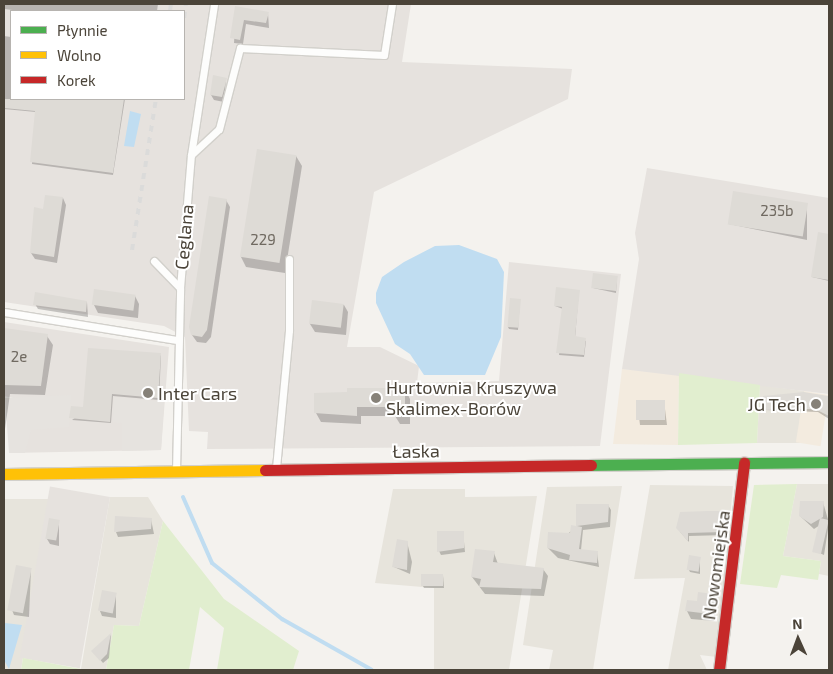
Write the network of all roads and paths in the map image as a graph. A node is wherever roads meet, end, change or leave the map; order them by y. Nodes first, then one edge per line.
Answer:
1 (214, 4) edge
2 (392, 4) edge
3 (191, 155) junction
4 (289, 259) dead end
5 (154, 261) dead end
6 (180, 288) junction
7 (4, 312) edge
8 (177, 340) junction
9 (829, 462) edge
10 (744, 464) junction
11 (276, 470) junction
12 (176, 471) junction
13 (4, 474) edge
14 (719, 670) edge

1 - 3 lane, Ceglana
2 - 3 lane
3 - 6 lane, Ceglana
4 - 11 lane
5 - 6 lane
6 - 8 lane, Ceglana
7 - 8 lane
8 - 12 lane, Ceglana
9 - 10 main road, Łaska
10 - 11 main road, Łaska
10 - 14 main road, Nowomiejska
11 - 12 main road, Łaska
12 - 13 main road, Łaska

